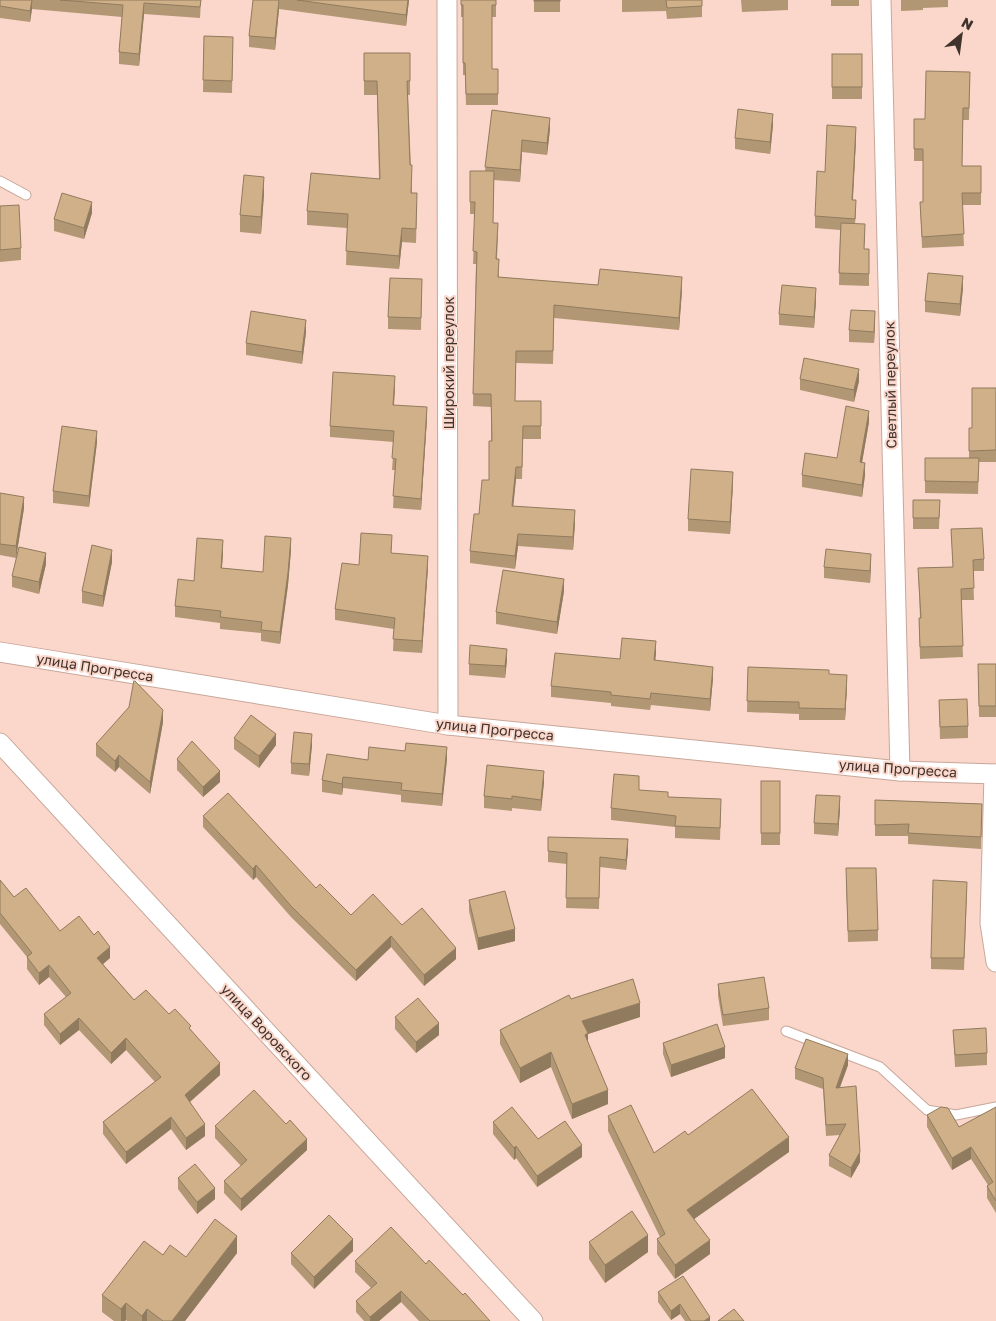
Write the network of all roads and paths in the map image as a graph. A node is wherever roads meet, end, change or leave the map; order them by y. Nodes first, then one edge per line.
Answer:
1 (448, 0) edge
2 (881, 0) edge
3 (0, 181) edge
4 (26, 195) dead end
5 (0, 652) edge
6 (448, 725) junction
7 (0, 744) edge
8 (900, 771) junction
9 (995, 774) edge
10 (996, 962) edge
11 (786, 1031) dead end
12 (996, 1107) edge
13 (534, 1321) edge

1 - 6 street, Широкий переулок
2 - 8 street, Светлый переулок
3 - 4 lane
5 - 6 street, улица Прогресса
6 - 8 street, улица Прогресса
7 - 13 street, улица Воровского
8 - 9 street, улица Прогресса
9 - 10 street, улица Прогресса
11 - 12 lane

